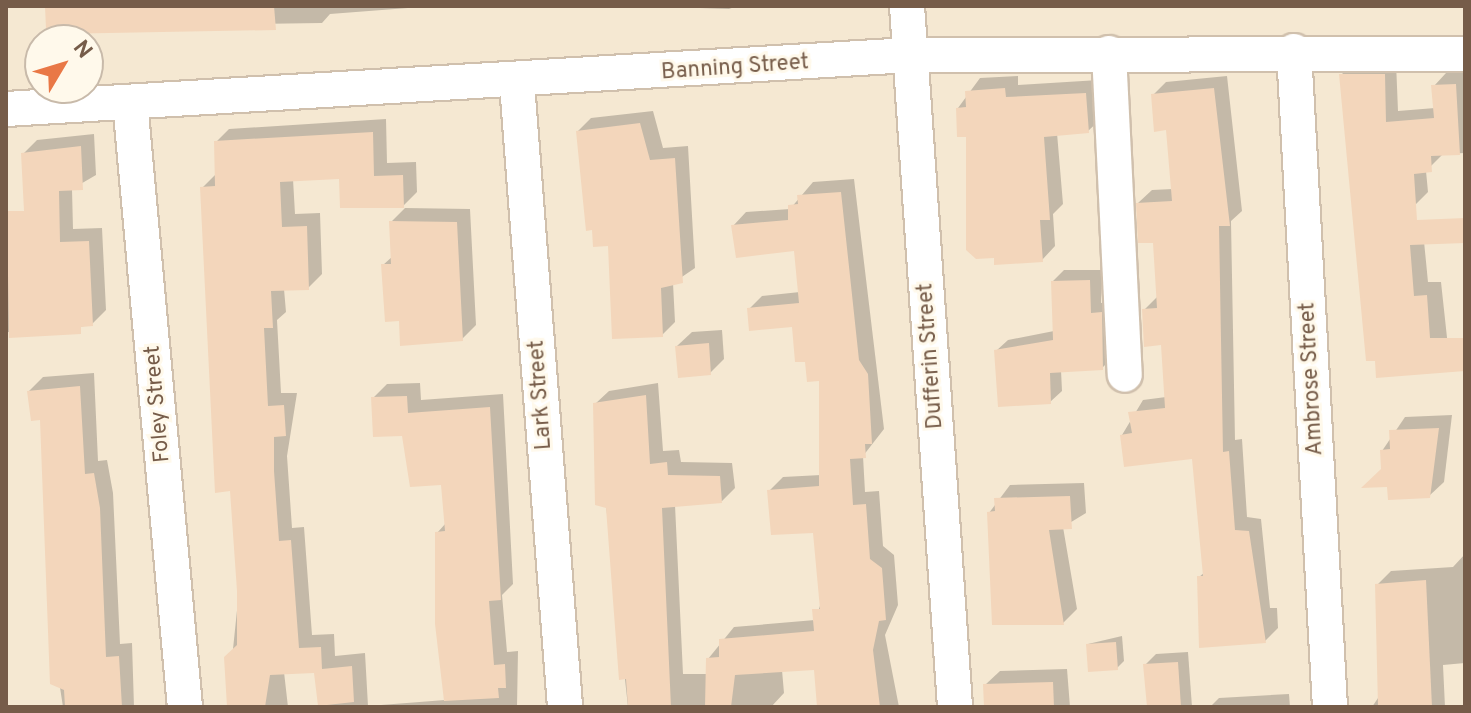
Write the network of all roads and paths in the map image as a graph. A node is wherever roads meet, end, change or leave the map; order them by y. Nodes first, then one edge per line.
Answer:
1 (907, 6) edge
2 (1294, 51) junction
3 (1109, 53) junction
4 (1465, 54) edge
5 (910, 55) junction
6 (517, 84) junction
7 (130, 102) junction
8 (6, 109) edge
9 (1125, 375) dead end
10 (185, 707) edge
11 (565, 707) edge
12 (955, 707) edge
13 (1330, 707) edge

1 - 5 street, Dufferin Street
2 - 3 street, Banning Street
2 - 4 street, Banning Street
2 - 13 street, Ambrose Street
3 - 5 street, Banning Street
3 - 9 street
5 - 6 street, Banning Street
5 - 12 street, Dufferin Street
6 - 7 street, Banning Street
6 - 11 street, Lark Street
7 - 8 street, Banning Street
7 - 10 street, Foley Street

